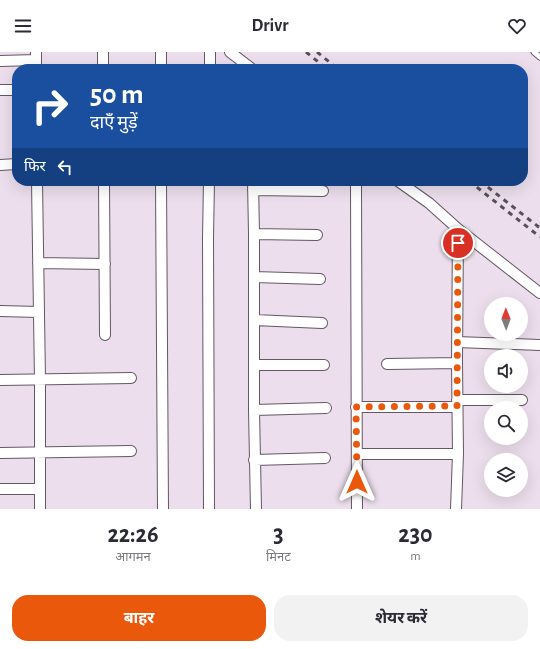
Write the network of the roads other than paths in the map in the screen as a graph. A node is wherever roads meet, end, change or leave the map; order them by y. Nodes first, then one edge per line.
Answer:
1 (103, 52) edge
2 (161, 52) edge
3 (210, 52) edge
4 (230, 52) edge
5 (534, 52) edge
6 (540, 57) edge
7 (0, 60) edge
8 (36, 60) edge
9 (103, 64) edge
10 (161, 64) edge
11 (210, 64) edge
12 (246, 64) edge
13 (0, 90) edge
14 (12, 90) edge
15 (12, 164) edge
16 (0, 165) edge
17 (37, 186) edge
18 (104, 186) edge
19 (162, 186) edge
20 (209, 186) edge
21 (253, 186) edge
22 (356, 186) edge
23 (405, 186) edge
24 (323, 190) dead end
25 (458, 229) junction
26 (254, 234) junction
27 (317, 235) dead end
28 (38, 263) junction
29 (105, 264) junction
30 (254, 277) junction
31 (320, 279) dead end
32 (540, 293) edge
33 (0, 312) edge
34 (39, 312) junction
35 (254, 320) junction
36 (322, 322) dead end
37 (105, 336) dead end
38 (457, 342) junction
39 (540, 345) edge
40 (457, 363) junction
41 (387, 364) dead end
42 (254, 365) junction
43 (324, 365) dead end
44 (131, 378) dead end
45 (0, 380) edge
46 (40, 380) junction
47 (522, 400) dead end
48 (457, 403) junction
49 (356, 407) junction
50 (326, 408) dead end
51 (254, 410) junction
52 (131, 451) dead end
53 (0, 453) edge
54 (40, 453) junction
55 (357, 454) junction
56 (458, 454) junction
57 (325, 458) dead end
58 (254, 460) junction
59 (0, 489) edge
60 (39, 489) junction
61 (40, 509) edge
62 (163, 509) edge
63 (209, 509) edge
64 (256, 509) edge
65 (357, 509) edge
66 (456, 509) edge

1 - 9 street
2 - 10 street
3 - 11 street
4 - 12 street
5 - 6 lane
7 - 8 street
13 - 14 street
15 - 16 street
17 - 28 street
18 - 29 street
19 - 62 street
20 - 63 street
21 - 24 street
21 - 26 street
22 - 49 street
23 - 25 street
25 - 32 street
25 - 38 street
26 - 27 street
26 - 30 street
28 - 29 street
28 - 34 street
29 - 37 street
30 - 31 street
30 - 35 street
33 - 34 street
34 - 46 street
35 - 36 street
35 - 42 street
38 - 39 street
38 - 40 street
40 - 41 street
40 - 48 street
42 - 43 street
42 - 51 street
44 - 46 street
45 - 46 street
46 - 54 street
47 - 48 street
48 - 49 street
48 - 56 street
49 - 55 street
50 - 51 street
51 - 58 street
52 - 54 street
53 - 54 street
54 - 60 street
55 - 56 street
55 - 65 street
56 - 66 street
57 - 58 street
58 - 64 street
59 - 60 street
60 - 61 street

